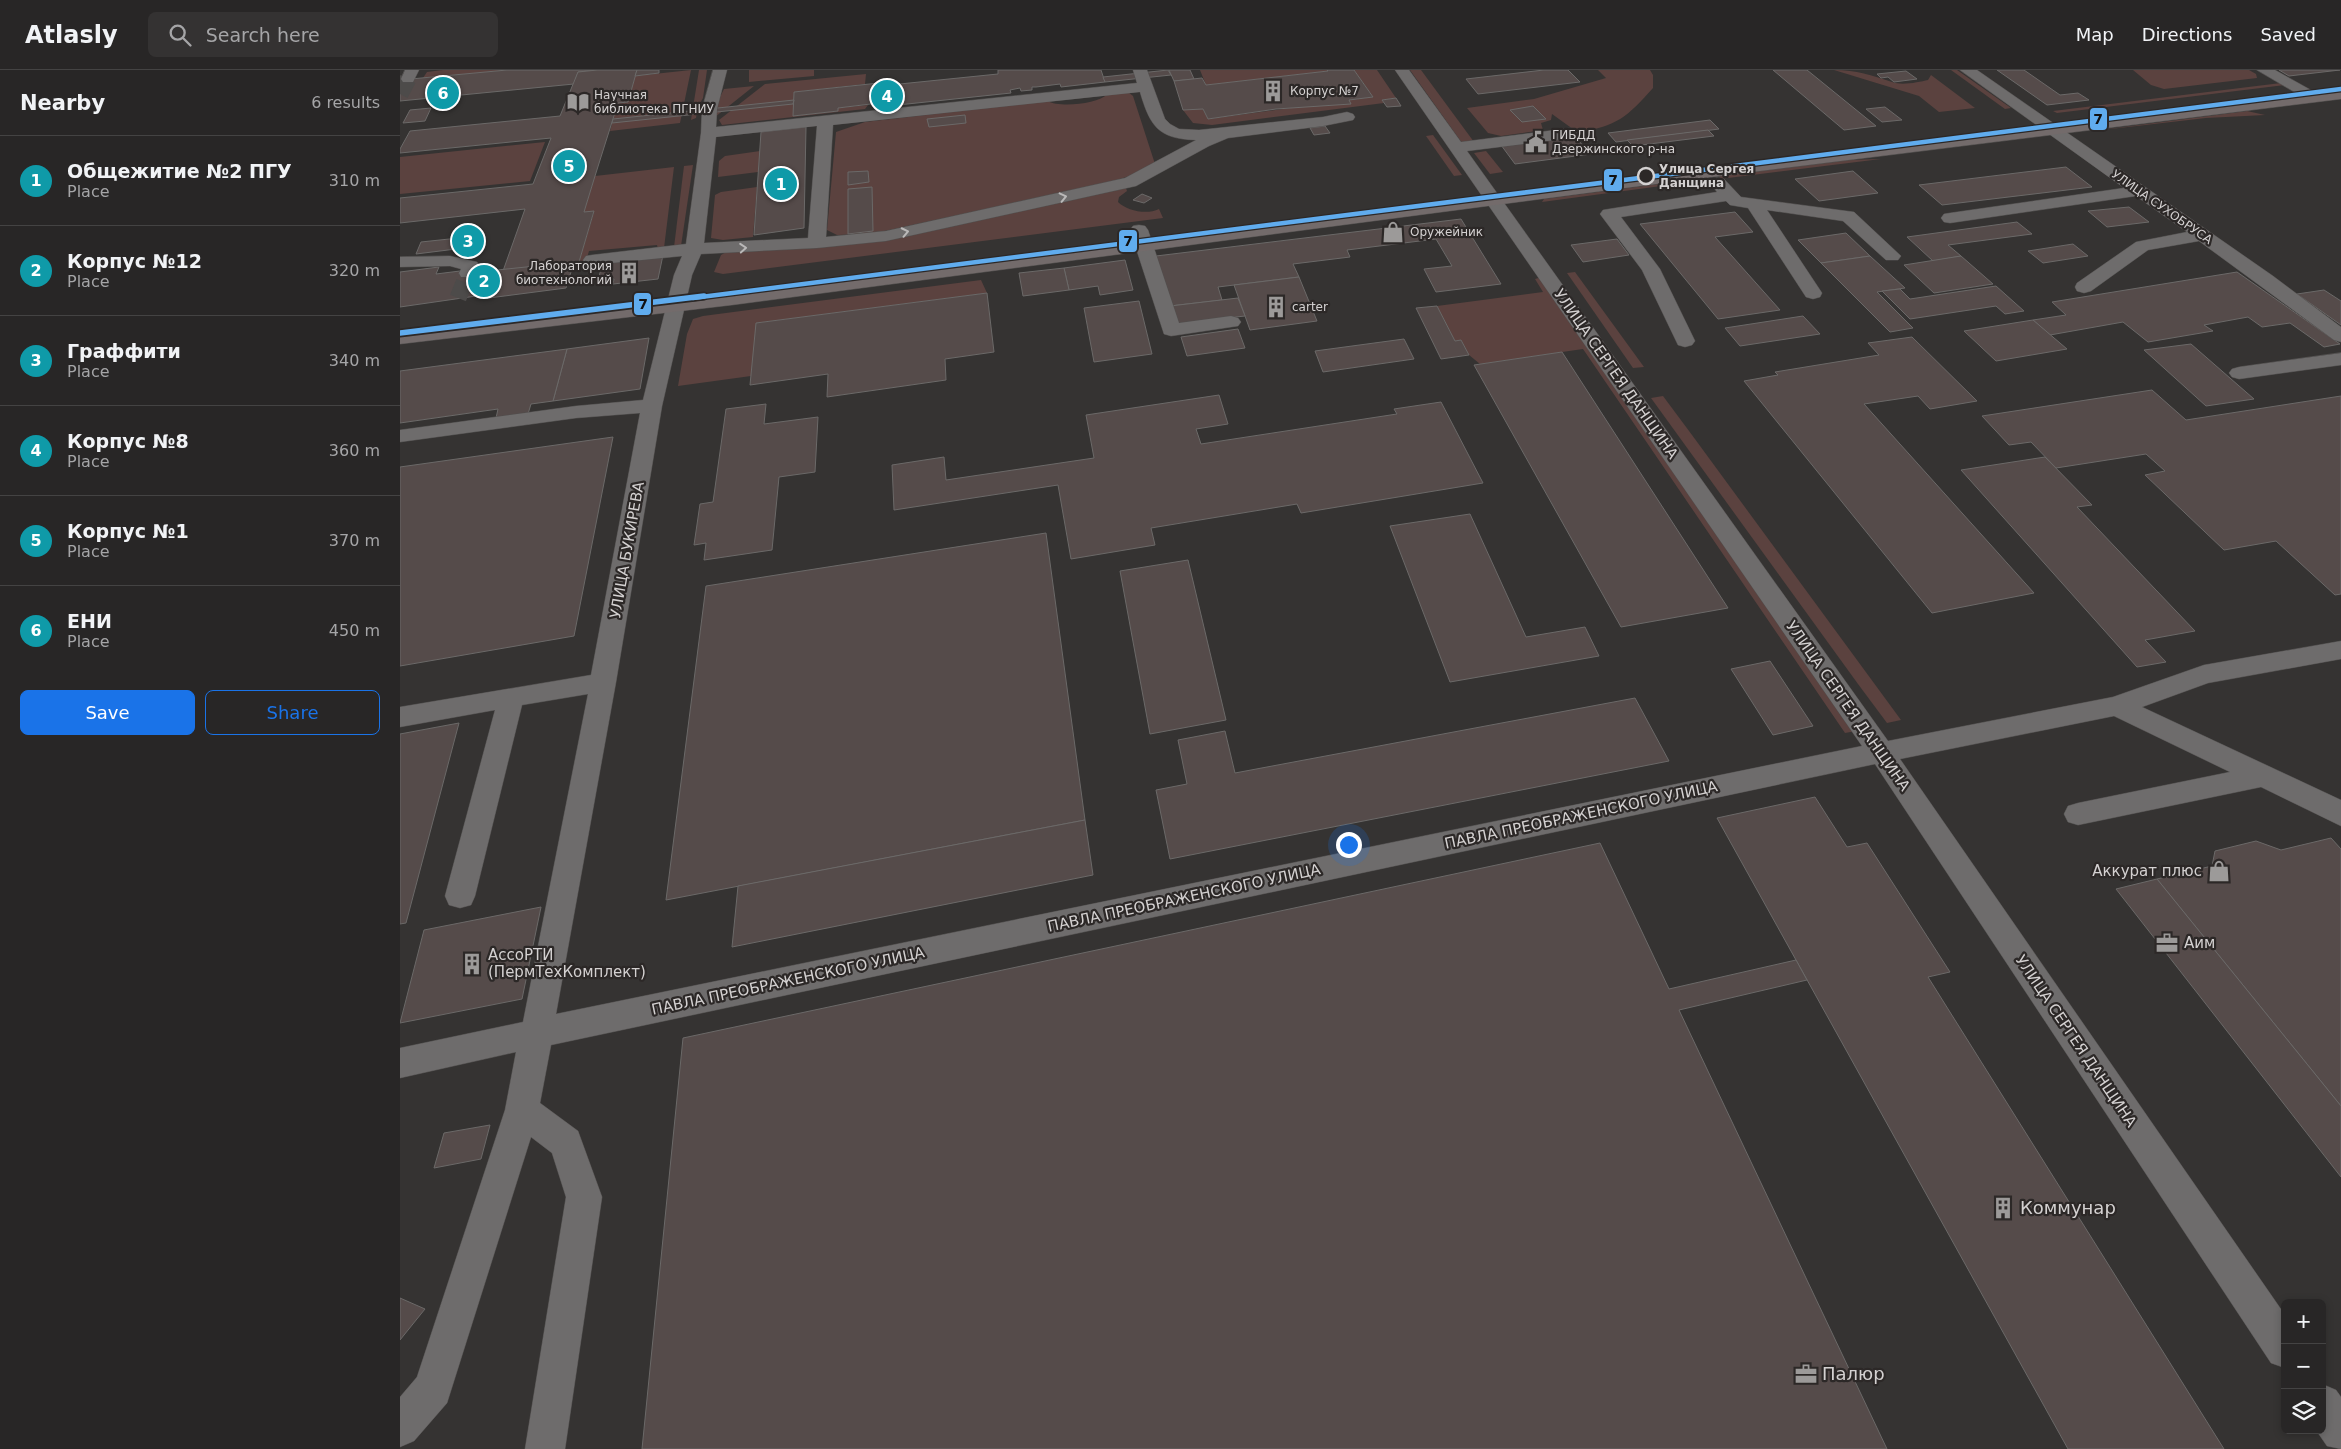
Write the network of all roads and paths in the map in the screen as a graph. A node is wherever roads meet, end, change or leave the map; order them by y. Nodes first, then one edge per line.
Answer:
1 (720, 70) edge
2 (1140, 70) edge
3 (1402, 70) edge
4 (1967, 70) edge
5 (2264, 70) edge
6 (2341, 81) edge
7 (1146, 86) junction
8 (2294, 87) junction
9 (2341, 94) edge
10 (2313, 97) junction
11 (2036, 118) junction
12 (825, 120) junction
13 (1349, 120) dead end
14 (1160, 124) junction
15 (2055, 130) junction
16 (1230, 132) junction
17 (709, 133) junction
18 (1571, 133) dead end
19 (1457, 147) junction
20 (1171, 161) junction
21 (1708, 172) junction
22 (2138, 191) junction
23 (1490, 193) junction
24 (1730, 195) junction
25 (1754, 204) junction
26 (1950, 218) dead end
27 (2202, 235) junction
28 (1141, 237) junction
29 (817, 243) junction
30 (694, 249) junction
31 (1892, 256) dead end
32 (592, 260) dead end
33 (400, 262) edge
34 (468, 273) dead end
35 (2084, 286) dead end
36 (679, 290) junction
37 (1813, 293) dead end
38 (400, 322) edge
39 (1231, 322) dead end
40 (2341, 336) edge
41 (400, 338) edge
42 (1685, 341) dead end
43 (2341, 359) edge
44 (2240, 373) dead end
45 (652, 406) junction
46 (607, 424) dead end
47 (400, 436) edge
48 (400, 453) edge
49 (2341, 650) edge
50 (603, 682) junction
51 (511, 698) junction
52 (2116, 706) junction
53 (400, 717) edge
54 (1881, 752) junction
55 (2262, 776) junction
56 (2078, 814) dead end
57 (2341, 816) edge
58 (460, 896) dead end
59 (537, 1033) junction
60 (400, 1064) edge
61 (522, 1110) junction
62 (2282, 1344) edge
63 (2326, 1410) edge
64 (400, 1428) edge
65 (2341, 1432) edge
66 (545, 1449) edge

1 - 17 street, УЛИЦА БУКИРЕВА
2 - 7 street
3 - 19 street, УЛИЦА СЕРГЕЯ ДАНЩИНА
4 - 11 street, УЛИЦА СУХОБРУСА
5 - 8 street
6 - 8 main road
7 - 12 street
7 - 14 street
8 - 10 street
8 - 11 main road
9 - 10 main road
10 - 15 main road
11 - 15 street, УЛИЦА СУХОБРУСА
11 - 23 main road
12 - 17 street
12 - 29 street
13 - 16 street
14 - 16 street
14 - 20 street
15 - 21 main road
15 - 22 street, УЛИЦА СУХОБРУСА
16 - 20 street
17 - 30 street, УЛИЦА БУКИРЕВА
18 - 19 street
19 - 23 street, УЛИЦА СЕРГЕЯ ДАНЩИНА
29 -> 20 street
21 - 23 main road
21 - 24 street
22 - 26 street
22 - 27 street, УЛИЦА СУХОБРУСА
23 - 28 main road
23 - 54 street, УЛИЦА СЕРГЕЯ ДАНЩИНА
24 - 25 street
24 - 42 street
25 - 31 street
25 - 37 street
27 - 35 street
27 - 40 street, УЛИЦА СУХОБРУСА
28 - 36 main road
28 - 39 street
30 -> 29 street
30 - 32 street
30 - 36 street, УЛИЦА БУКИРЕВА
33 - 34 street
36 - 38 main road
36 - 41 main road
36 - 45 street, УЛИЦА БУКИРЕВА
43 - 44 street
45 - 47 street
45 - 50 street, УЛИЦА БУКИРЕВА
46 - 48 street
49 - 52 street, ПАВЛА ПРЕОБРАЖЕНСКОГО УЛИЦА
50 - 51 street
50 - 59 street, УЛИЦА БУКИРЕВА
51 - 53 street
51 - 58 street
52 - 54 street, ПАВЛА ПРЕОБРАЖЕНСКОГО УЛИЦА
52 - 55 street
54 - 59 street, ПАВЛА ПРЕОБРАЖЕНСКОГО УЛИЦА
54 - 62 street, УЛИЦА СЕРГЕЯ ДАНЩИНА
55 - 56 street
55 - 57 street
59 - 60 street, ПАВЛА ПРЕОБРАЖЕНСКОГО УЛИЦА
59 - 61 street, УЛИЦА БУКИРЕВА
61 - 64 street, УЛИЦА БУКИРЕВА
61 - 66 street
63 - 65 street

